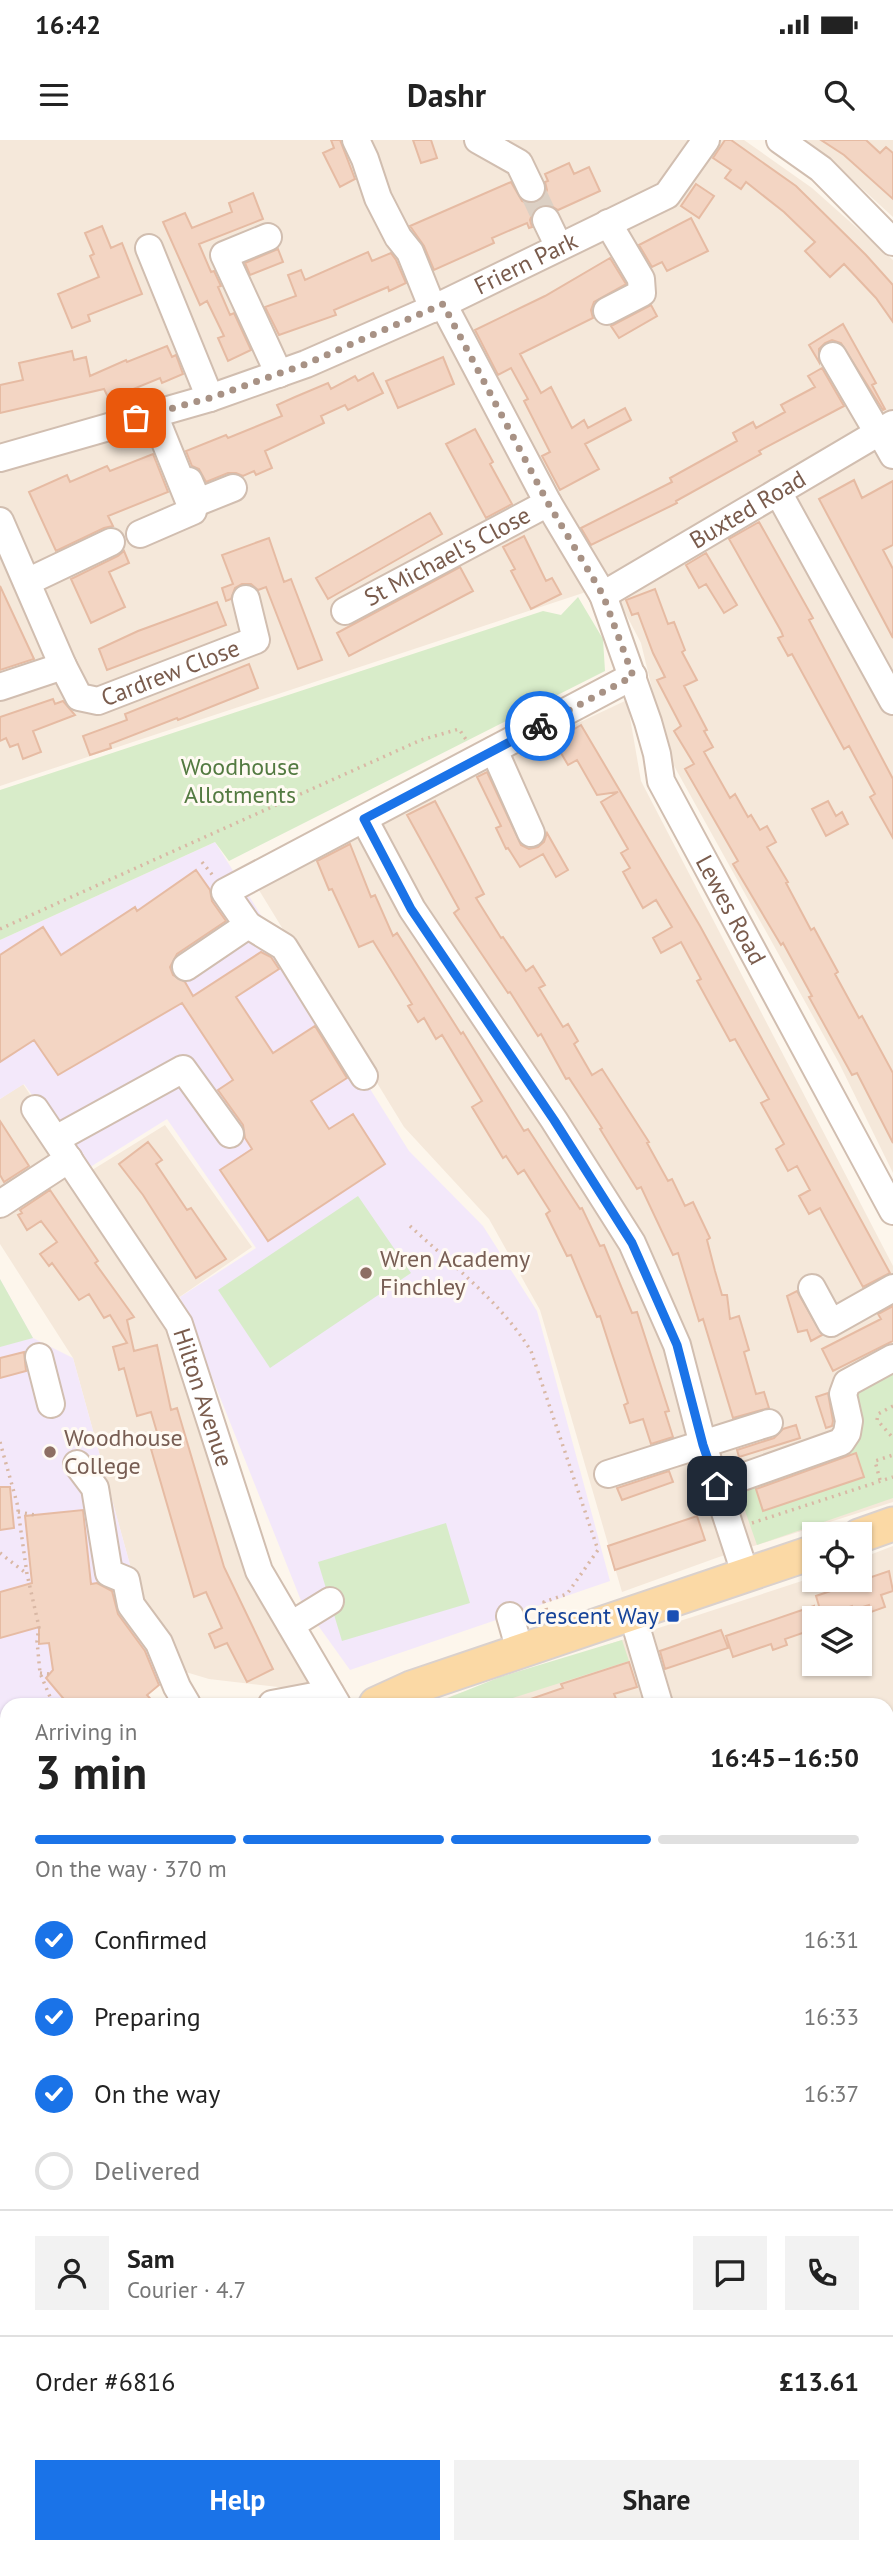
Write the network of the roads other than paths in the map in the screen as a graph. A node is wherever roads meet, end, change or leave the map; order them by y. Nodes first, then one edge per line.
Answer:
1 (356, 140) edge
2 (478, 140) edge
3 (706, 140) edge
4 (780, 140) edge
5 (531, 188) tunnel mouth
6 (547, 220) tunnel mouth
7 (608, 223) junction
8 (268, 237) dead end
9 (893, 242) edge
10 (559, 247) junction
11 (149, 248) dead end
12 (438, 306) junction
13 (607, 311) dead end
14 (833, 356) dead end
15 (279, 374) junction
16 (210, 398) junction
17 (157, 412) junction
18 (884, 430) edge
19 (893, 455) edge
20 (0, 458) edge
21 (233, 488) dead end
22 (778, 492) junction
23 (548, 503) junction
24 (0, 521) edge
25 (140, 534) dead end
26 (111, 542) dead end
27 (7, 556) edge
28 (27, 582) junction
29 (603, 595) junction
30 (246, 599) dead end
31 (345, 611) dead end
32 (63, 666) junction
33 (633, 676) junction
34 (0, 687) edge
35 (893, 701) edge
36 (494, 750) junction
37 (364, 819) junction
38 (531, 833) dead end
39 (248, 925) junction
40 (186, 967) dead end
41 (364, 1076) dead end
42 (36, 1109) dead end
43 (230, 1134) dead end
44 (62, 1149) junction
45 (893, 1211) edge
46 (1, 1212) edge
47 (811, 1288) dead end
48 (893, 1288) edge
49 (39, 1357) dead end
50 (893, 1358) edge
51 (51, 1404) dead end
52 (769, 1423) dead end
53 (703, 1445) junction
54 (77, 1464) dead end
55 (608, 1475) dead end
56 (717, 1486) junction
57 (893, 1524) edge
58 (872, 1531) edge
59 (802, 1556) edge
60 (746, 1576) junction
61 (330, 1601) dead end
62 (632, 1614) junction
63 (510, 1616) dead end
64 (291, 1625) junction
65 (520, 1651) junction
66 (183, 1698) edge
67 (333, 1698) edge
68 (389, 1698) edge
69 (657, 1698) edge

1 - 12 street, Lewes Road
2 - 5 street
3 - 7 street, Friern Park
4 - 9 street
6 - 10 street
7 - 10 street, Friern Park
7 - 13 street
8 - 15 street
10 - 12 street, Friern Park
11 - 16 street
12 - 15 street, Friern Park
12 - 23 street, Lewes Road
14 - 18 street
15 - 16 street, Friern Park
16 - 17 street, Friern Park
17 - 20 street, Friern Park
17 - 21 street
17 - 25 street
18 - 19 street
18 - 22 street, Buxted Road
22 - 29 street, Buxted Road
22 - 35 street
23 - 29 street, Lewes Road
23 - 31 street, St Michael's Close
24 - 27 street
26 - 28 street
27 - 28 street
28 - 32 street
29 - 33 street, Lewes Road
30 - 32 street, Cardrew Close
32 - 34 street
33 - 36 street
33 - 45 street, Lewes Road
36 - 37 street
36 - 38 street
37 - 39 street
37 - 53 street
39 - 40 street
39 - 41 street
42 - 44 street, Hilton Avenue
43 - 44 street
44 - 46 street
44 - 64 street, Hilton Avenue
47 - 48 street
49 - 51 street
50 - 56 street
52 - 53 street
53 - 55 street
53 - 56 street
54 - 66 street
56 - 60 street
57 - 58 main road
59 - 60 main road
60 - 62 main road
61 - 64 street
62 - 65 main road
62 - 69 street
63 - 65 street
64 - 67 street, Hilton Avenue
65 - 68 main road

